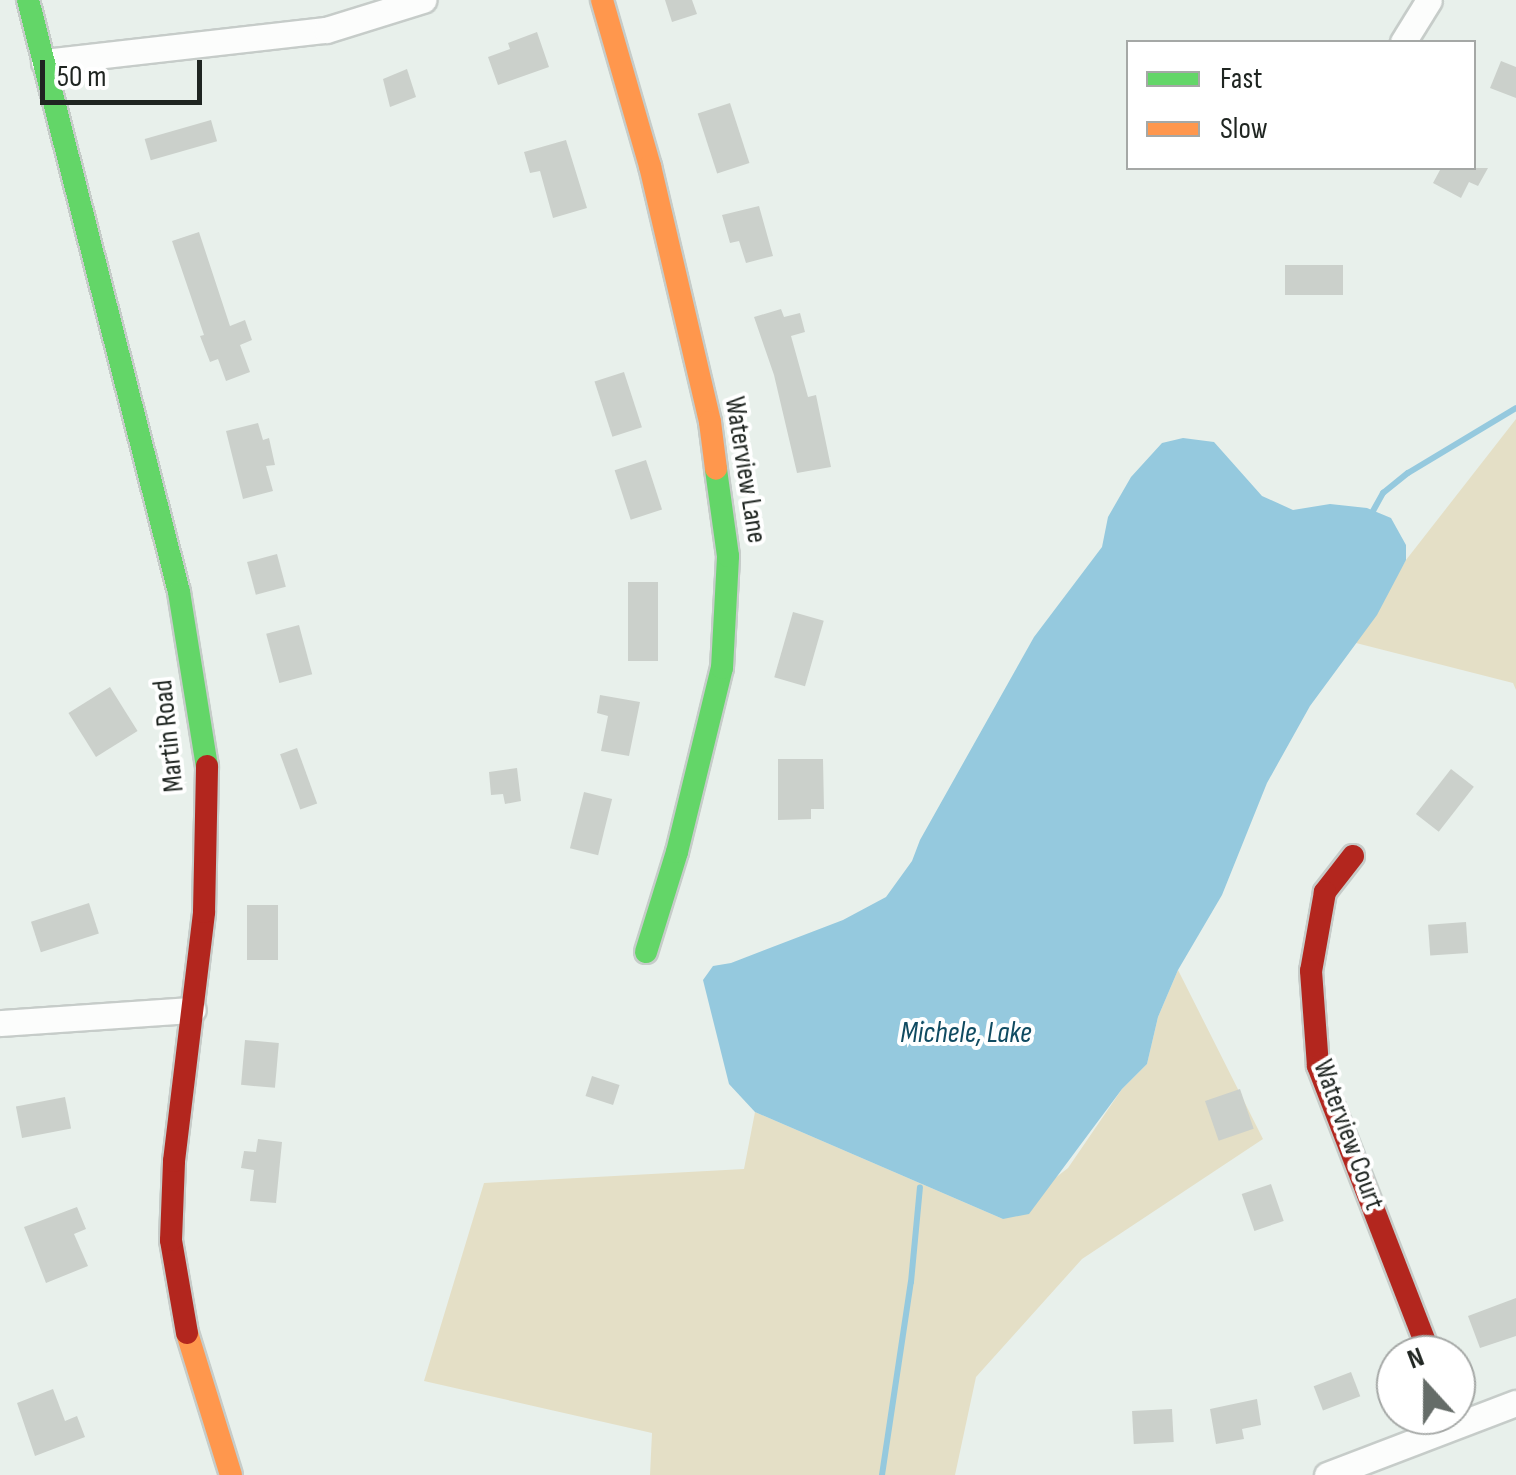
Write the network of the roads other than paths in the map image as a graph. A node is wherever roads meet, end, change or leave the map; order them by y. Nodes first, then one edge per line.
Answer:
1 (28, 0) edge
2 (423, 0) edge
3 (602, 0) edge
4 (1430, 0) edge
5 (1404, 40) edge
6 (44, 62) junction
7 (1353, 856) dead end
8 (646, 952) dead end
9 (193, 1010) junction
10 (0, 1023) edge
11 (1422, 1335) edge
12 (1516, 1403) edge
13 (1476, 1415) edge
14 (1423, 1435) edge
15 (231, 1475) edge
16 (1327, 1475) edge

1 - 6 street, Martin Road
2 - 6 street
3 - 8 street, Waterview Lane
4 - 5 street
6 - 9 street, Martin Road
7 - 11 street, Waterview Court
9 - 10 street
9 - 15 street, Martin Road
12 - 13 street
14 - 16 street

